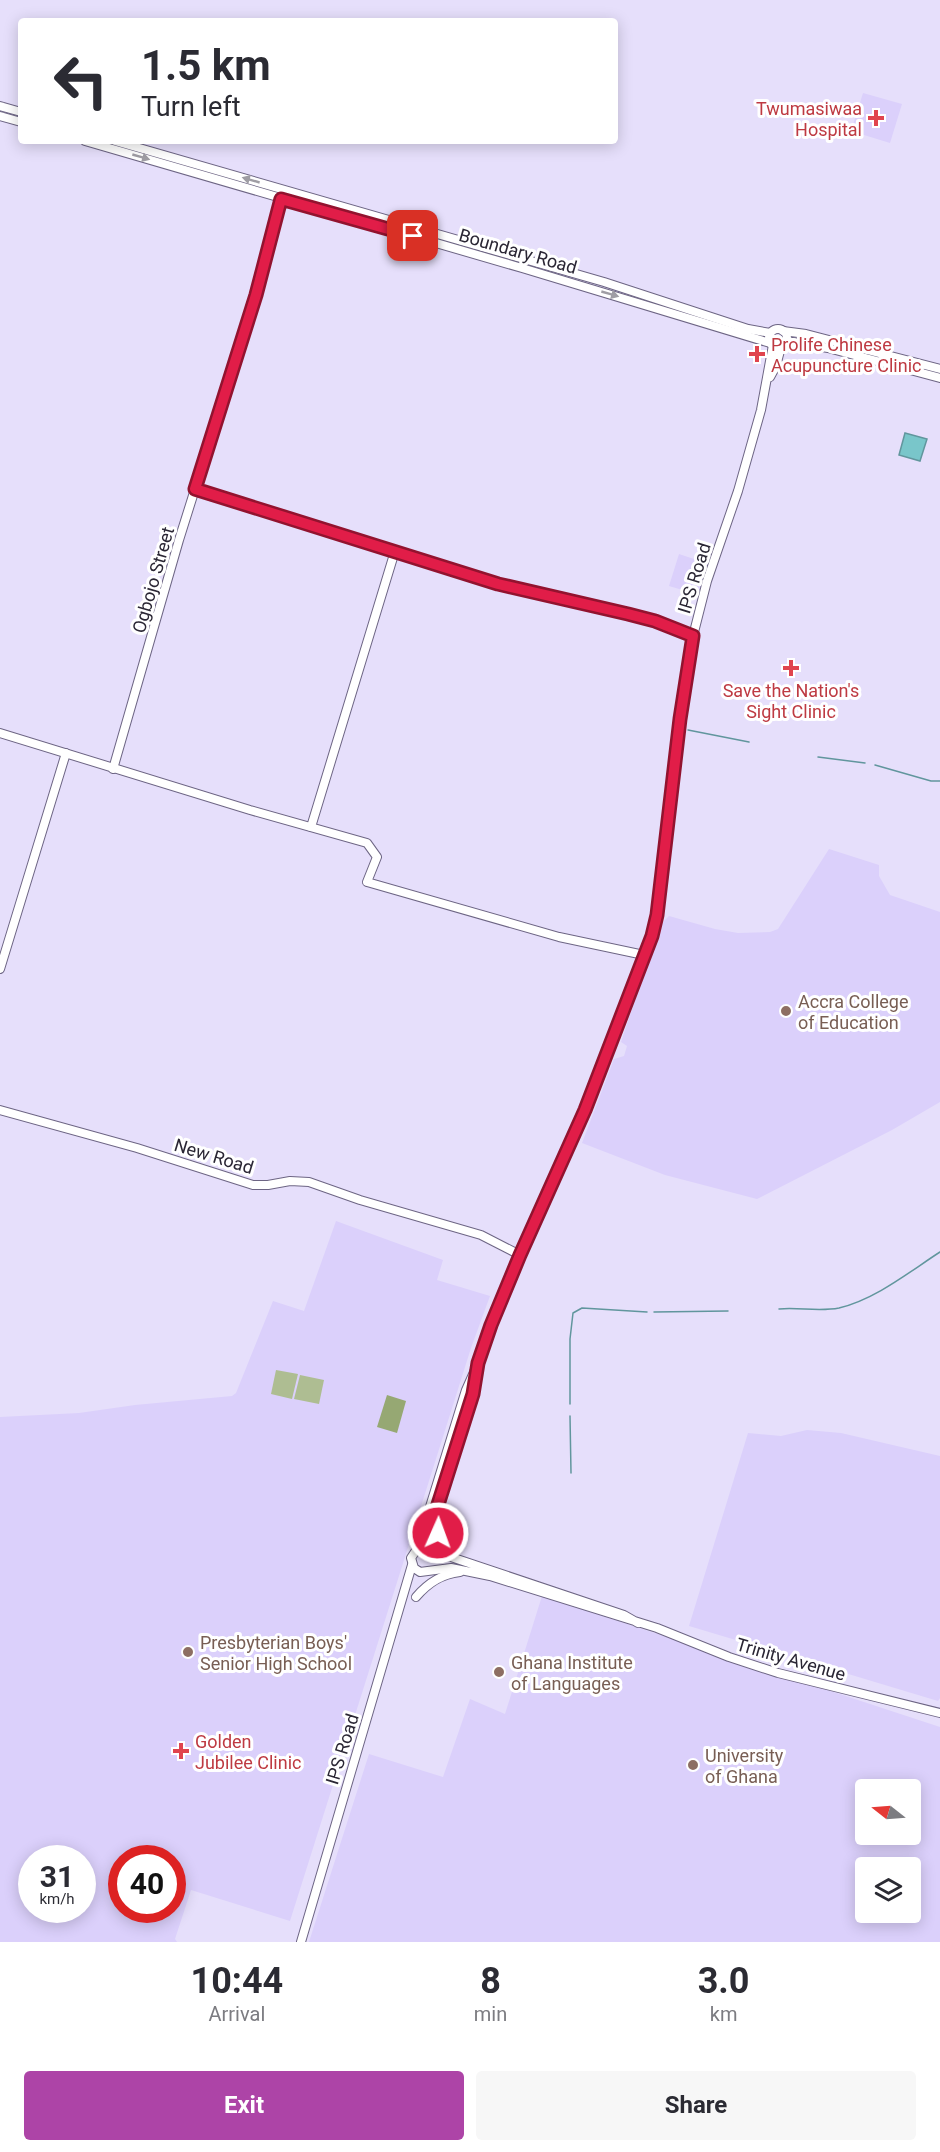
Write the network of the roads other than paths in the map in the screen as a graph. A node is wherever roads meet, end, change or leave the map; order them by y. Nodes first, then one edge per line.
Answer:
1 (0, 106) edge
2 (18, 111) edge
3 (0, 116) edge
4 (18, 121) edge
5 (95, 144) edge
6 (126, 144) edge
7 (290, 191) junction
8 (281, 199) junction
9 (783, 331) junction
10 (770, 333) junction
11 (778, 344) junction
12 (940, 369) edge
13 (940, 378) edge
14 (195, 489) junction
15 (395, 551) junction
16 (693, 636) junction
17 (0, 733) edge
18 (66, 753) junction
19 (113, 769) junction
20 (311, 828) junction
21 (644, 955) junction
22 (0, 969) edge
23 (0, 1110) edge
24 (520, 1255) junction
25 (478, 1363) junction
26 (435, 1514) junction
27 (417, 1549) junction
28 (432, 1550) junction
29 (458, 1559) junction
30 (412, 1565) junction
31 (430, 1570) junction
32 (465, 1570) junction
33 (416, 1597) dead end
34 (638, 1623) junction
35 (940, 1713) edge
36 (301, 1942) edge

1 - 2 street
3 - 4 street
5 -> 8 street, Boundary Road
7 -> 6 street, Boundary Road
7 - 8 street
7 - 10 street, Boundary Road
8 -> 11 street, Boundary Road
8 - 14 street, Ogbojo Street
9 - 10 street
9 - 11 street
9 - 12 street
10 - 11 street
11 - 13 street, Boundary Road
11 - 16 street, IPS Road
14 - 15 street
14 - 19 street, Ogbojo Street
15 - 16 street
15 - 20 street
16 - 21 street, IPS Road
17 - 18 street
18 - 19 street
18 - 22 street
19 - 20 street
20 - 21 street
21 - 24 street, IPS Road
23 - 24 street, New Road
24 - 25 street, IPS Road
25 - 26 street, IPS Road
25 - 27 street, IPS Road
26 - 28 street, IPS Road
26 - 29 street
27 - 28 street
27 - 30 street
28 - 29 street, Trinity Avenue
28 - 31 street
29 - 34 street, Trinity Avenue
30 - 31 street
30 - 36 street, IPS Road
31 - 32 street, Trinity Avenue
32 - 33 street
32 - 34 street, Trinity Avenue
34 - 35 street, Trinity Avenue

